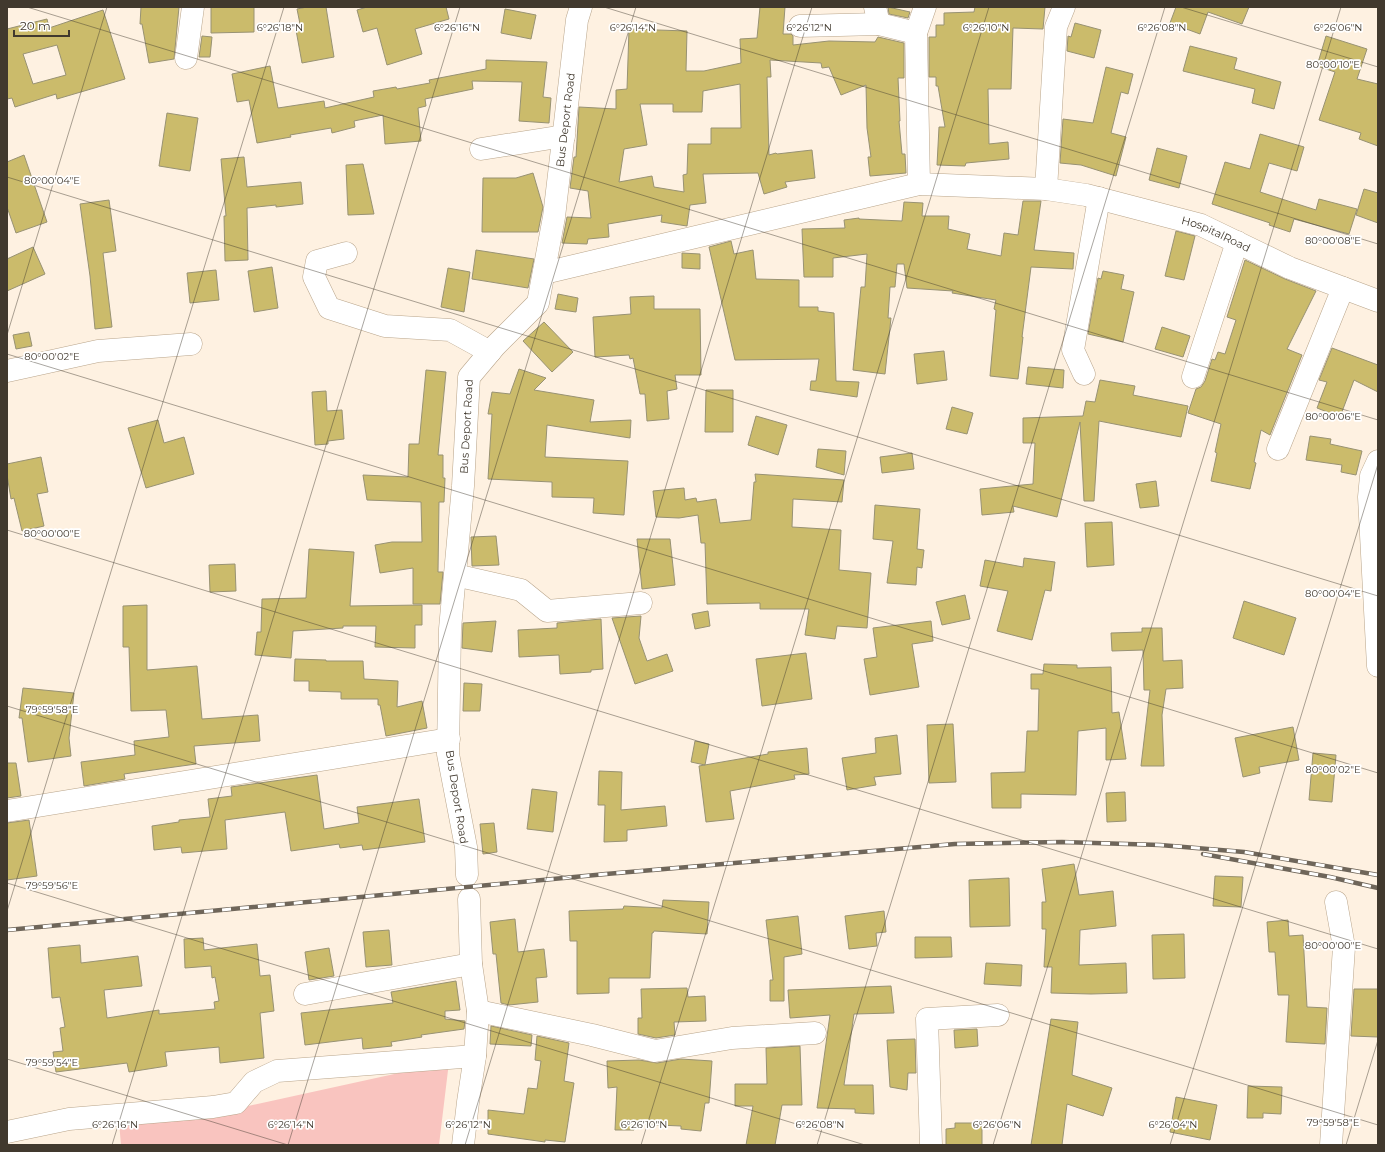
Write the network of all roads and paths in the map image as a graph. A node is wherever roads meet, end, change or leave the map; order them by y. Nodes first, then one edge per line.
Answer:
1 (193, 7) edge
2 (581, 7) edge
3 (925, 7) edge
4 (1064, 7) edge
5 (877, 16) edge
6 (800, 26) dead end
7 (916, 33) junction
8 (186, 58) dead end
9 (564, 136) junction
10 (481, 150) dead end
11 (919, 184) junction
12 (1046, 189) junction
13 (1099, 198) junction
14 (1237, 242) junction
15 (346, 253) dead end
16 (544, 273) junction
17 (1343, 288) junction
18 (1378, 301) edge
19 (191, 344) dead end
20 (490, 352) junction
21 (7, 371) edge
22 (1084, 374) dead end
23 (1193, 377) dead end
24 (1278, 449) dead end
25 (1378, 461) edge
26 (455, 575) junction
27 (641, 603) dead end
28 (1378, 666) edge
29 (449, 739) junction
30 (7, 811) edge
31 (467, 874) dead end
32 (469, 899) dead end
33 (1336, 902) dead end
34 (471, 964) junction
35 (305, 994) dead end
36 (478, 1011) junction
37 (998, 1015) dead end
38 (815, 1033) dead end
39 (475, 1056) junction
40 (7, 1132) edge
41 (464, 1145) edge
42 (931, 1145) edge
43 (1331, 1145) edge

1 - 8 street
2 - 9 street, Bus Deport Road
3 - 7 street
4 - 12 street
5 - 6 street
5 - 7 street
7 - 11 street
9 - 10 street
9 - 16 street, Bus Deport Road
11 - 12 street, HospitalRoad
11 - 16 street, HospitalRoad
12 - 13 street, HospitalRoad
13 - 14 street, HospitalRoad
13 - 22 street
14 - 17 street, HospitalRoad
14 - 23 street
15 - 20 street
16 - 20 street, Bus Deport Road
17 - 18 street, HospitalRoad
17 - 24 street
19 - 21 street
20 - 26 street, Bus Deport Road
25 - 28 street
26 - 27 street
26 - 29 street, Bus Deport Road
29 - 30 street
29 - 31 street, Bus Deport Road
32 - 34 street
33 - 43 street
34 - 35 street
34 - 36 street
36 - 38 street
36 - 39 street
37 - 42 street
39 - 40 street
39 - 41 street

